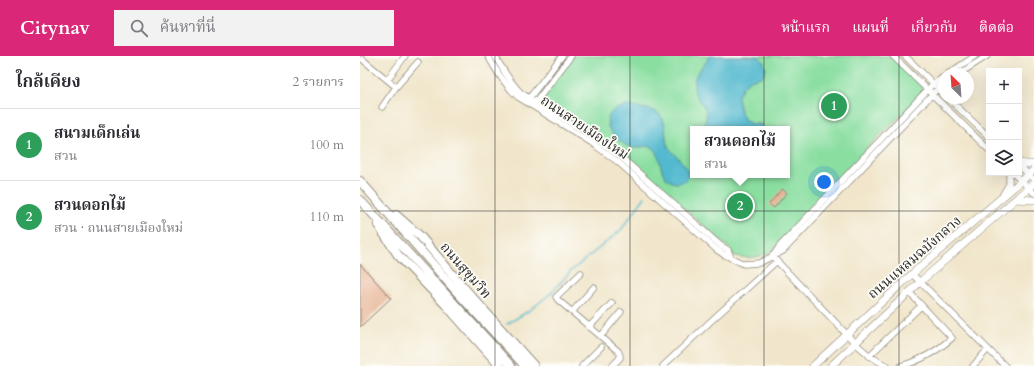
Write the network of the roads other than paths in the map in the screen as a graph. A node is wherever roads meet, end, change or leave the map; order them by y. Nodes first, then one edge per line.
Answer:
1 (405, 56) edge
2 (488, 56) edge
3 (495, 56) edge
4 (562, 56) edge
5 (571, 56) edge
6 (893, 56) edge
7 (904, 56) edge
8 (975, 56) edge
9 (987, 56) edge
10 (362, 58) edge
11 (418, 62) dead end
12 (957, 68) edge
13 (968, 68) edge
14 (388, 79) junction
15 (938, 83) edge
16 (938, 85) edge
17 (935, 86) junction
18 (396, 87) junction
19 (938, 89) edge
20 (930, 92) junction
21 (528, 100) junction
22 (534, 104) junction
23 (954, 104) edge
24 (382, 107) dead end
25 (986, 134) edge
26 (986, 147) edge
27 (1022, 164) edge
28 (1034, 164) edge
29 (1022, 166) edge
30 (1031, 172) edge
31 (1009, 176) edge
32 (1017, 176) edge
33 (1022, 180) junction
34 (1034, 180) edge
35 (360, 181) edge
36 (1032, 188) edge
37 (374, 196) junction
38 (1001, 198) junction
39 (1017, 199) junction
40 (1034, 200) edge
41 (362, 202) edge
42 (772, 256) junction
43 (778, 261) junction
44 (581, 273) dead end
45 (912, 274) junction
46 (920, 282) junction
47 (594, 287) dead end
48 (909, 292) junction
49 (612, 303) dead end
50 (921, 306) junction
51 (572, 312) junction
52 (621, 312) dead end
53 (590, 327) junction
54 (847, 334) junction
55 (601, 336) junction
56 (855, 343) junction
57 (601, 347) dead end
58 (988, 349) junction
59 (869, 356) junction
60 (499, 365) edge
61 (511, 366) edge
62 (524, 366) edge
63 (534, 366) edge
64 (582, 366) edge
65 (612, 366) edge
66 (663, 366) edge
67 (813, 366) edge
68 (831, 366) edge
69 (888, 366) edge
70 (901, 366) edge
71 (973, 366) edge
72 (1006, 366) edge

1 - 14 street
2 - 21 street, ถนนสายเมืองใหม่
3 - 21 street, ถนนสายเมืองใหม่
4 - 21 street
5 - 22 street
6 - 20 street
7 - 17 street
8 - 12 street
9 - 13 street
10 - 14 street
11 - 18 street
14 - 18 street
15 - 17 street, ถนนสายเมืองใหม่
16 - 17 street, ถนนสายเมืองใหม่
17 - 19 street
17 - 20 street, ถนนสายเมืองใหม่
18 - 24 street
20 - 26 street
20 - 42 street, ถนนสายเมืองใหม่
21 - 22 street, ถนนสายเมืองใหม่
22 - 42 street, ถนนสายเมืองใหม่
23 - 25 street
27 - 28 main road
29 - 30 street
30 - 33 main road, ถนนแหลมฉบังกลาง
30 - 34 street
31 - 38 street
32 - 33 street
33 - 36 street
33 - 38 main road, ถนนแหลมฉบังกลาง
35 - 37 highway, ถนนสุขุมวิท
36 - 39 main road, ถนนแหลมฉบังกลาง
37 - 62 highway, ถนนสุขุมวิท
37 - 63 highway, ถนนสุขุมวิท
38 - 45 main road, ถนนแหลมฉบังกลาง
39 - 40 main road
39 - 46 main road, ถนนแหลมฉบังกลาง
41 - 60 highway
41 - 61 highway
42 - 43 street
43 - 54 street
43 - 66 street
44 - 51 street
45 - 46 street
45 - 54 main road, ถนนแหลมฉบังกลาง
46 - 48 main road, ถนนแหลมฉบังกลาง
46 - 58 street
47 - 51 street
48 - 50 street
48 - 56 main road, ถนนแหลมฉบังกลาง
49 - 53 street
50 - 59 street
50 - 70 street
51 - 53 street
52 - 55 street
53 - 55 street
54 - 56 street
54 - 67 main road, ถนนแหลมฉบังกลาง
55 - 65 street
56 - 59 street
56 - 68 main road, ถนนแหลมฉบังกลาง
57 - 64 street
58 - 71 street
58 - 72 street
59 - 69 street

